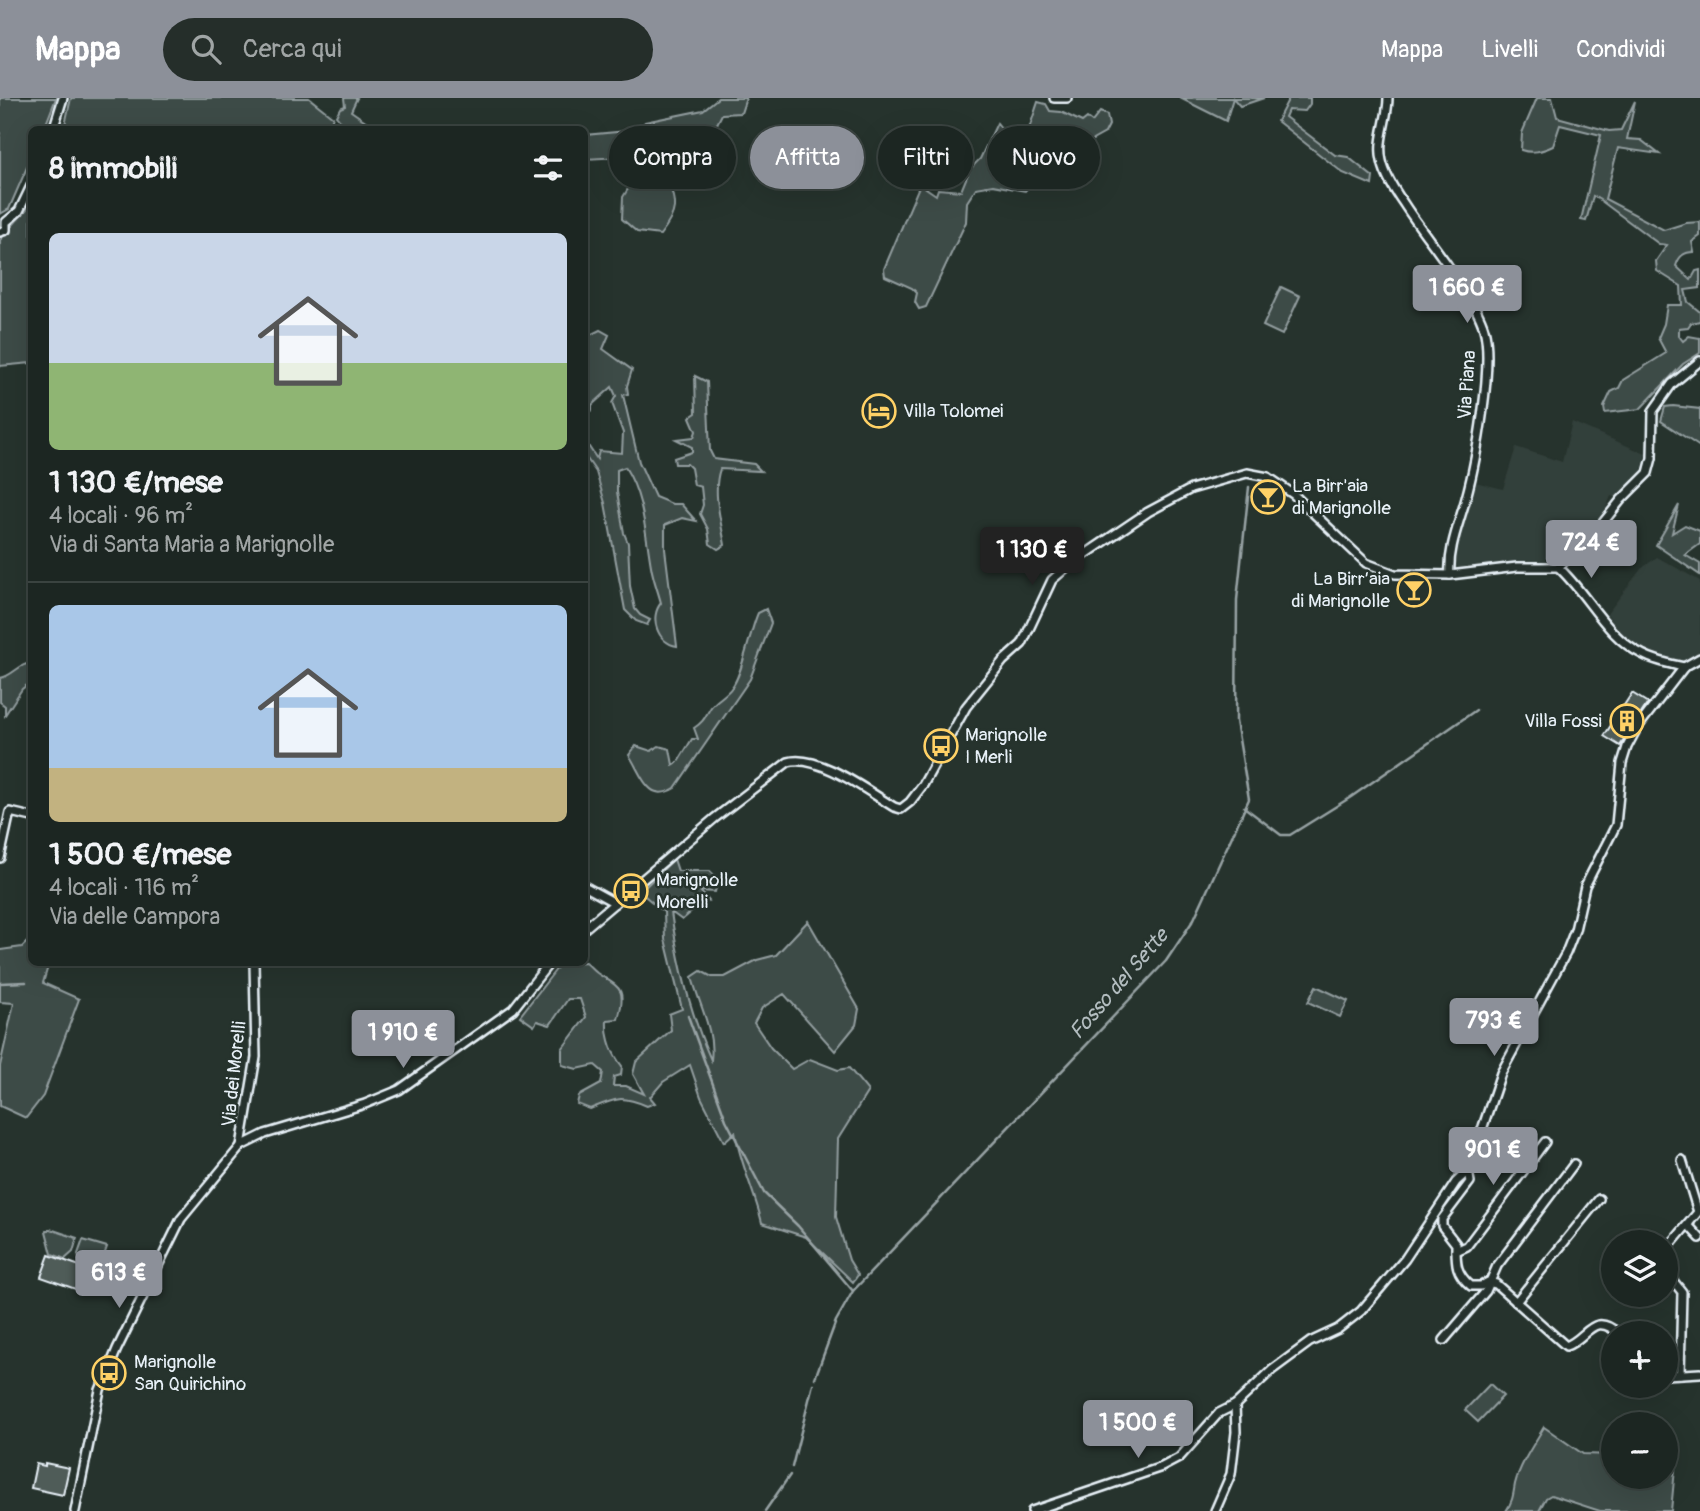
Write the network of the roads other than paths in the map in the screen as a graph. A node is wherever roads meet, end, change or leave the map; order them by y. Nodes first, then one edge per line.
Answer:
1 (64, 98) edge
2 (1054, 98) edge
3 (1067, 98) edge
4 (1388, 98) edge
5 (54, 126) edge
6 (28, 192) edge
7 (3, 220) edge
8 (0, 232) edge
9 (1700, 361) edge
10 (1559, 567) junction
11 (1450, 575) junction
12 (1700, 658) edge
13 (1684, 667) junction
14 (28, 816) edge
15 (0, 858) edge
16 (588, 888) edge
17 (615, 902) junction
18 (588, 926) edge
19 (254, 966) edge
20 (547, 966) edge
21 (1545, 1142) dead end
22 (241, 1146) junction
23 (1682, 1160) dead end
24 (1574, 1164) dead end
25 (1468, 1171) junction
26 (1599, 1199) dead end
27 (1688, 1225) junction
28 (1678, 1236) edge
29 (1700, 1238) edge
30 (1456, 1251) junction
31 (1488, 1282) junction
32 (1678, 1287) edge
33 (1516, 1302) junction
34 (1601, 1324) edge
35 (1444, 1340) dead end
36 (1700, 1373) edge
37 (1680, 1374) joint
38 (1235, 1405) junction
39 (75, 1511) edge
40 (1032, 1511) edge
41 (1215, 1511) edge

1 - 5 street
2 - 3 street
4 - 11 street, Via Piana
6 - 7 street
7 - 8 street
9 - 10 street
10 - 11 street
10 - 13 street
11 - 17 street
12 - 13 street
13 - 25 street
14 - 15 street
16 - 17 street
17 - 18 street
19 - 22 street, Via dei Morelli
20 - 22 street
21 - 30 street
22 - 39 street
23 - 27 street
24 - 31 street
25 - 30 street
25 - 38 street
26 - 33 street
27 - 28 street
27 - 29 street
30 - 31 street
31 - 33 street
31 - 35 street
32 - 37 street
33 - 34 street
36 - 37 street
38 - 40 street
38 - 41 street

